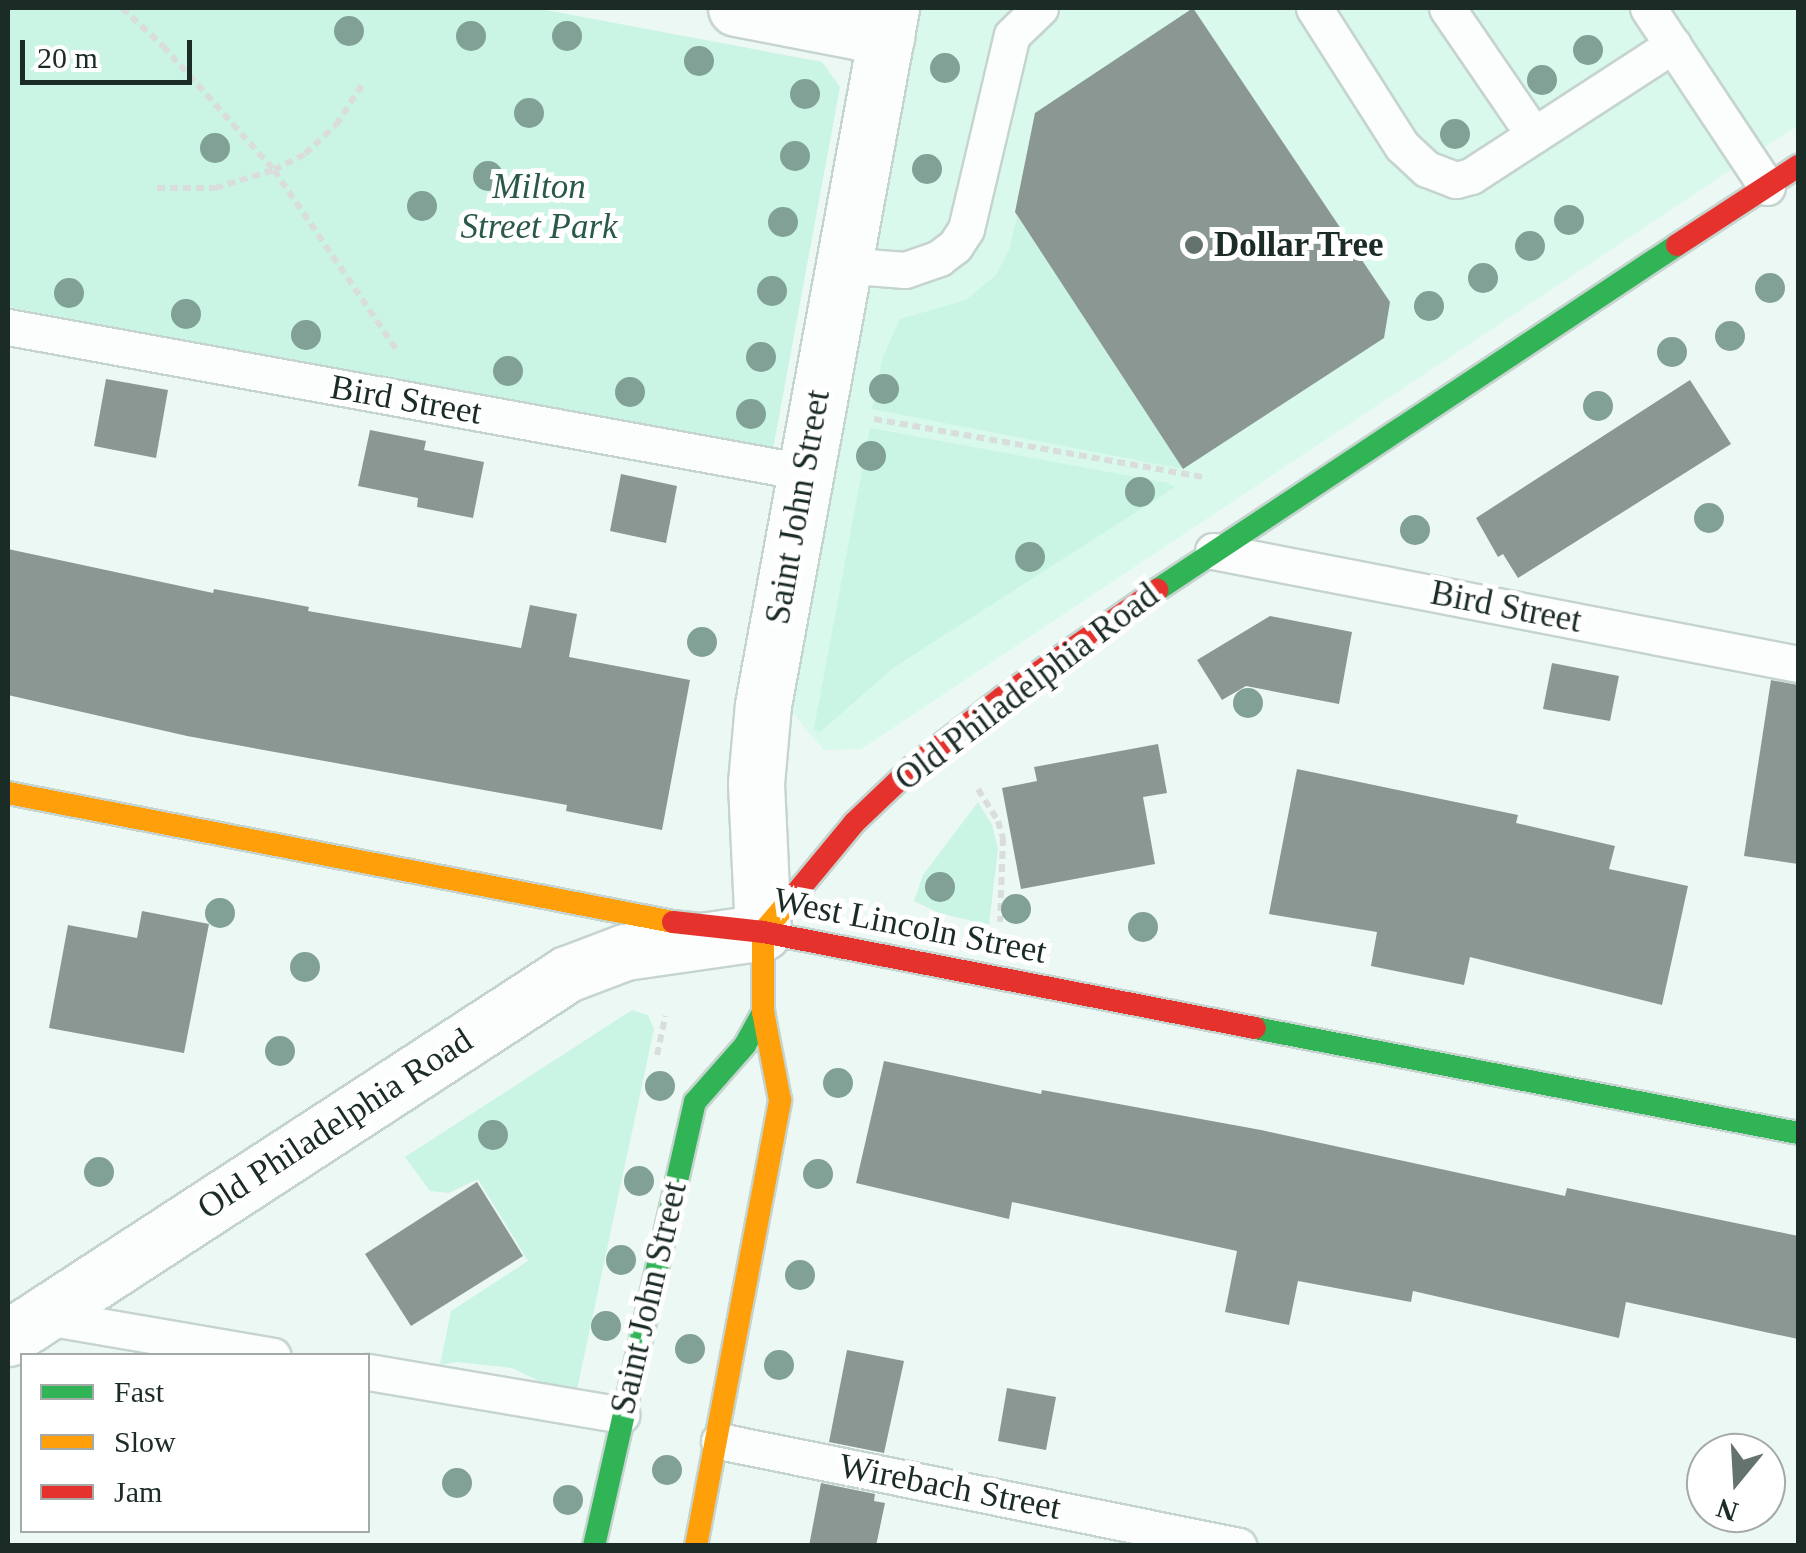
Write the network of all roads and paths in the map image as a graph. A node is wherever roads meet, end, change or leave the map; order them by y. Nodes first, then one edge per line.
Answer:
1 (122, 8) edge
2 (736, 8) edge
3 (1314, 8) edge
4 (1447, 8) edge
5 (1648, 8) edge
6 (1036, 11) edge
7 (889, 22) edge
8 (1673, 46) junction
9 (362, 86) dead end
10 (1534, 135) junction
11 (274, 170) junction
12 (1781, 187) edge
13 (157, 188) dead end
14 (842, 265) junction
15 (8, 327) edge
16 (426, 404) junction
17 (864, 418) dead end
18 (804, 472) junction
19 (1208, 478) dead end
20 (1213, 551) junction
21 (1798, 664) edge
22 (978, 789) dead end
23 (8, 793) edge
24 (762, 932) junction
25 (999, 933) dead end
26 (763, 1012) junction
27 (1798, 1133) edge
28 (24, 1326) edge
29 (248, 1353) edge
30 (370, 1372) edge
31 (622, 1415) junction
32 (719, 1441) junction
33 (594, 1546) edge
34 (696, 1546) edge
35 (1239, 1546) edge

1 - 11 path
2 - 7 street
3 - 10 lane
4 - 10 lane
5 - 8 lane
6 - 14 lane
7 - 14 street, Saint John Street
8 - 10 lane
8 - 12 lane
9 - 11 path
11 - 13 path
11 - 16 path
12 - 20 main road, Old Philadelphia Road
14 - 18 street, Saint John Street
15 - 16 lane, Bird Street
16 - 18 lane, Bird Street
17 - 19 path
18 - 24 street, Saint John Street
20 - 21 lane, Bird Street
20 - 24 main road, Old Philadelphia Road
22 - 25 path
23 - 24 main road, West Lincoln Street
24 - 26 main road, Saint John Street
24 - 27 main road, West Lincoln Street
24 - 28 street, Old Philadelphia Road
26 - 31 main road, Saint John Street
26 - 32 main road, Saint John Street
28 - 29 lane
30 - 31 lane
31 - 33 main road, Saint John Street
32 - 34 main road, Saint John Street
32 - 35 lane, Wirebach Street

